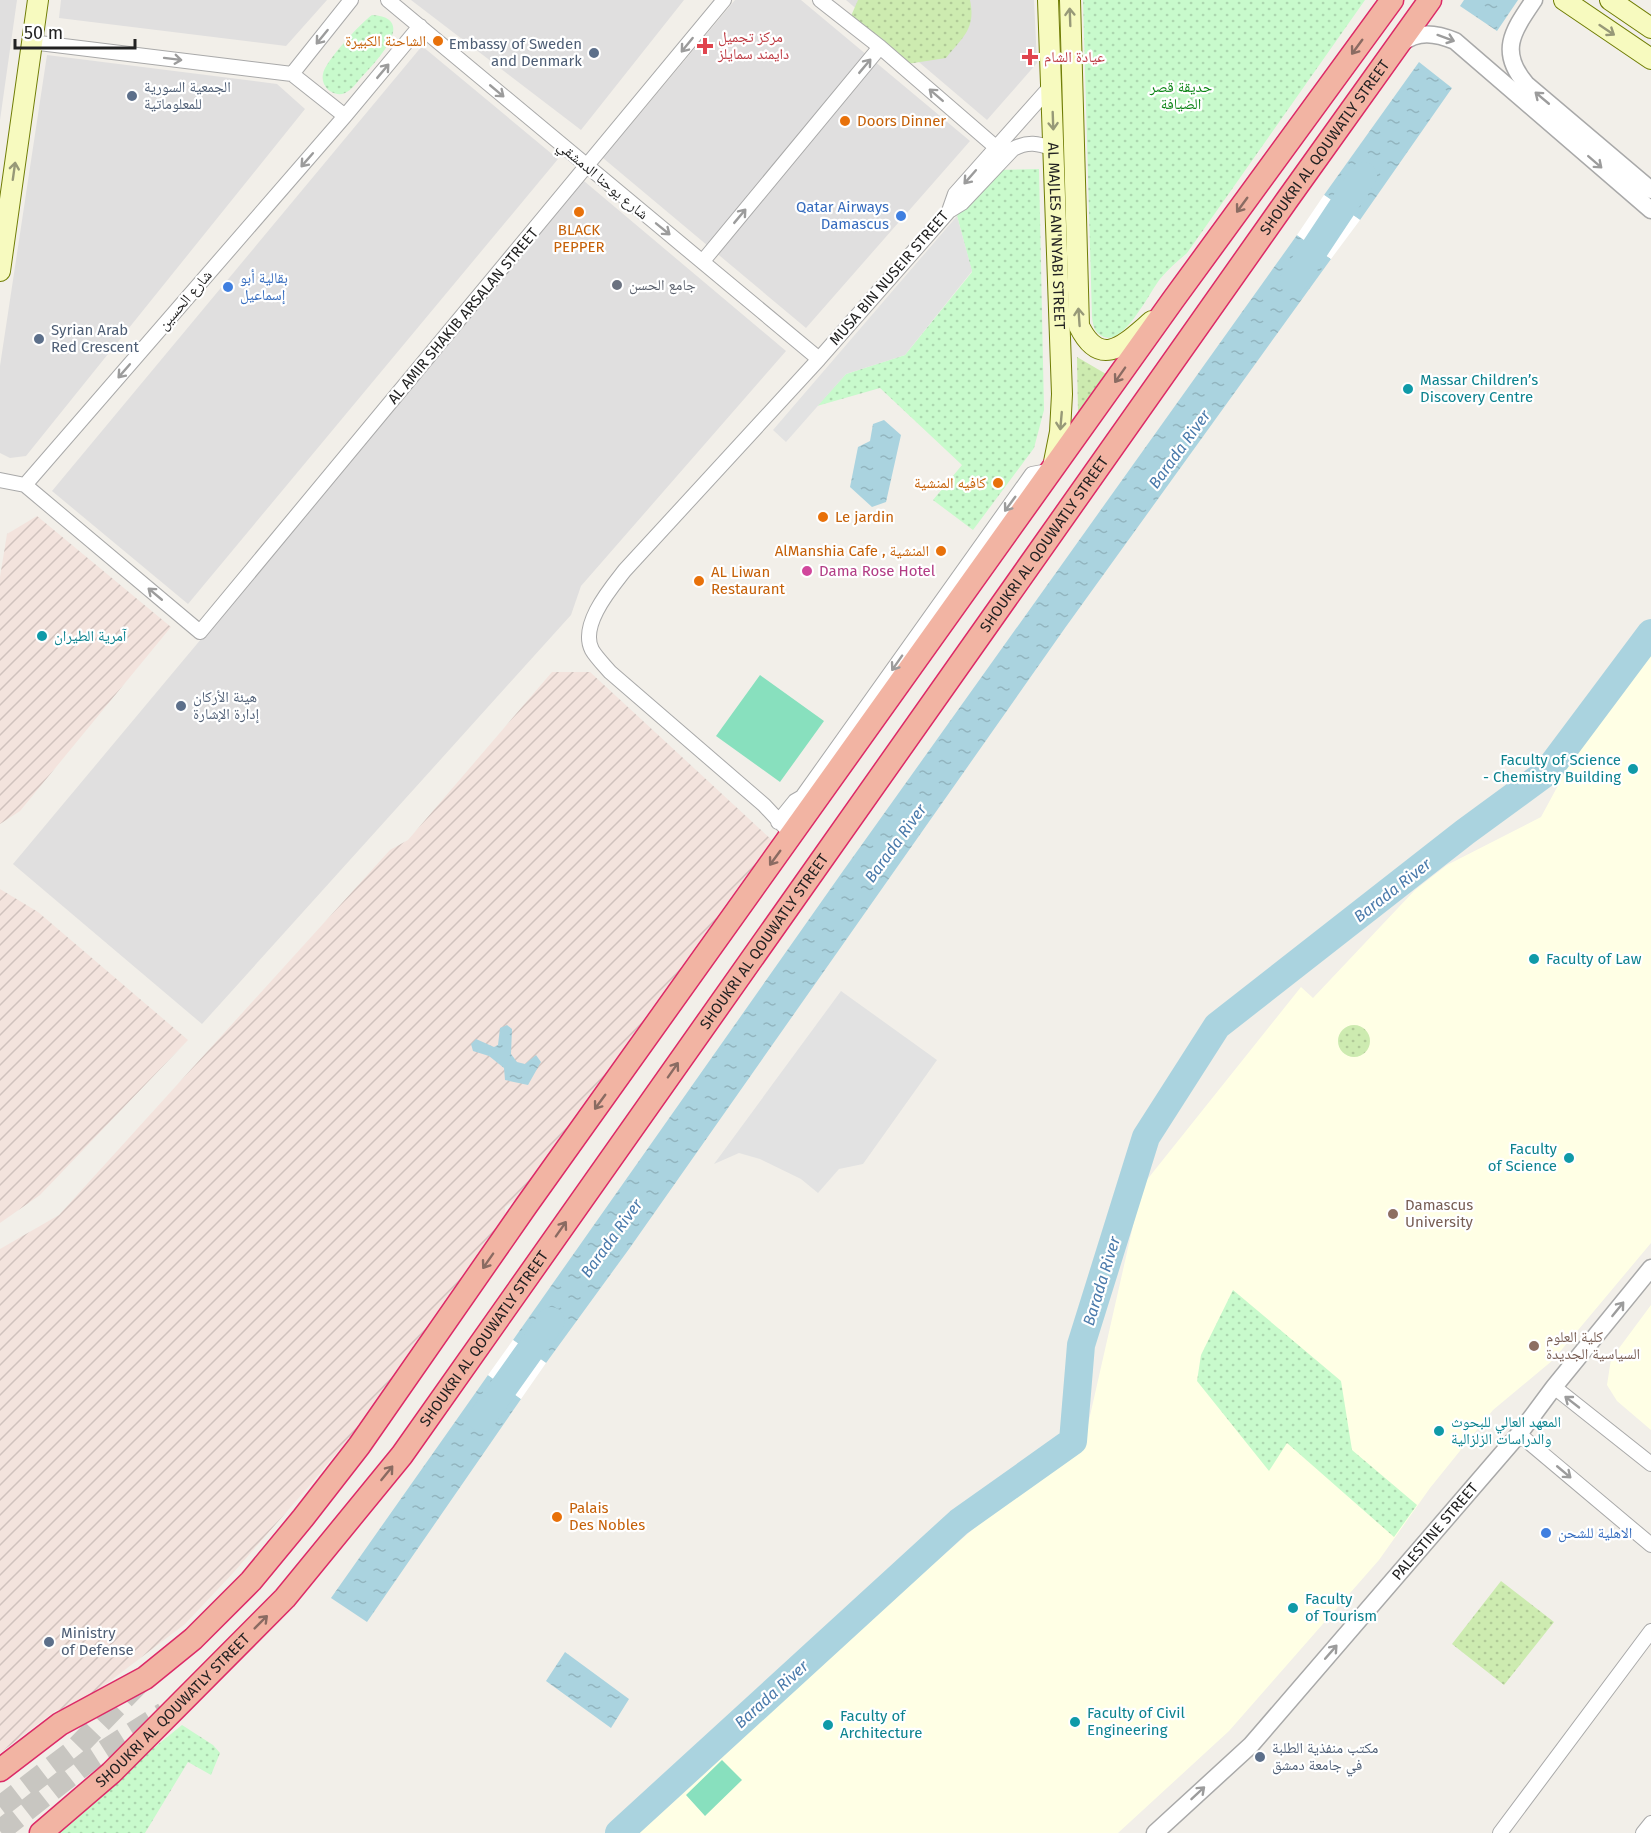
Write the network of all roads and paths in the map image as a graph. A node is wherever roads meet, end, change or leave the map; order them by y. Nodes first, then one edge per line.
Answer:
1 (38, 0) edge
2 (351, 0) edge
3 (388, 0) edge
4 (724, 0) edge
5 (820, 0) edge
6 (1048, 0) edge
7 (1070, 0) edge
8 (1392, 0) edge
9 (1430, 0) edge
10 (1534, 0) edge
11 (1564, 0) edge
12 (1610, 0) edge
13 (420, 26) junction
14 (1651, 28) edge
15 (31, 42) junction
16 (880, 47) junction
17 (1393, 50) junction
18 (1651, 59) edge
19 (292, 74) junction
20 (1051, 86) junction
21 (345, 116) junction
22 (1053, 149) junction
23 (1001, 152) junction
24 (587, 167) junction
25 (1651, 190) edge
26 (1651, 210) edge
27 (2, 242) edge
28 (703, 261) junction
29 (0, 271) edge
30 (1166, 310) junction
31 (819, 359) junction
32 (1053, 470) junction
33 (0, 480) edge
34 (25, 485) junction
35 (785, 828) junction
36 (1651, 1268) edge
37 (1554, 1387) junction
38 (1519, 1434) junction
39 (1651, 1464) edge
40 (1651, 1545) edge
41 (1651, 1631) edge
42 (0, 1770) edge
43 (1651, 1823) edge
44 (40, 1833) edge
45 (1155, 1833) edge
46 (1500, 1833) edge
47 (1643, 1833) edge

1 - 15 main road
2 -> 19 street
3 - 13 street, شارع يوحنا الدمشقي
4 -> 24 street, AL AMIR SHAKIB ARSALAN STREET
5 - 16 street
6 - 20 main road, AL MAJLES AN'NYABI STREET
30 -> 7 main road, AL MAJLES AN'NYABI STREET
8 -> 30 highway, SHOUKRI AL QOUWATLY STREET
9 - 17 highway, SHOUKRI AL QOUWATLY STREET
25 -> 10 street
11 -> 18 main road
12 - 14 main road
21 -> 13 street, شارع الحسين
13 -> 24 street, شارع يوحنا الدمشقي
15 -> 19 street
27 -> 15 main road
23 -> 16 street
28 -> 16 street
17 -> 26 street
44 -> 17 highway, SHOUKRI AL QOUWATLY STREET
19 - 21 street
20 -> 22 main road, AL MAJLES AN'NYABI STREET
20 - 23 street, MUSA BIN NUSEIR STREET
21 -> 34 street, شارع الحسين
22 - 23 street
22 -> 32 main road, AL MAJLES AN'NYABI STREET
23 - 31 street, MUSA BIN NUSEIR STREET
24 -> 28 street, شارع يوحنا الدمشقي
24 -> 34 street, AL AMIR SHAKIB ARSALAN STREET
27 - 29 main road
28 - 31 street, شارع يوحنا الدمشقي
30 -> 32 highway, SHOUKRI AL QOUWATLY STREET
31 - 35 street, MUSA BIN NUSEIR STREET
32 -> 35 highway, SHOUKRI AL QOUWATLY STREET
33 - 34 street
35 -> 42 highway, SHOUKRI AL QOUWATLY STREET
37 -> 36 street, PALESTINE STREET
37 - 38 street, PALESTINE STREET
39 -> 37 street
38 -> 40 street
45 -> 38 street, PALESTINE STREET
41 - 46 street
43 - 47 street

